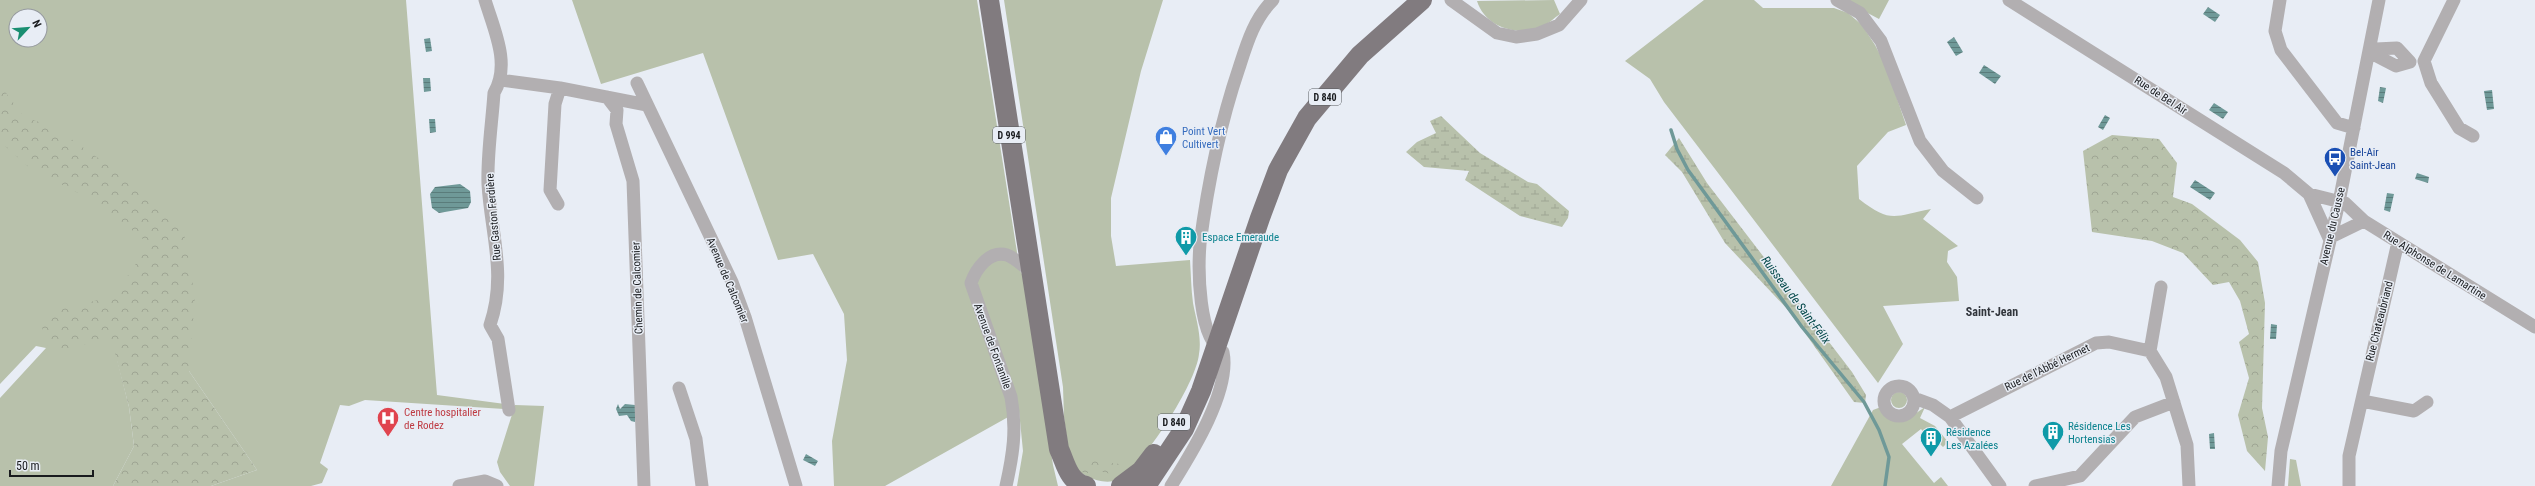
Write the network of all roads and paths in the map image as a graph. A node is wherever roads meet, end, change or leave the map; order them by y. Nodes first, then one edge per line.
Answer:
1 (486, 0) edge
2 (989, 0) edge
3 (1272, 0) edge
4 (1422, 0) edge
5 (1581, 0) edge
6 (1837, 0) edge
7 (2009, 0) edge
8 (2280, 0) edge
9 (2379, 0) edge
10 (2454, 0) edge
11 (1459, 2) edge
12 (2369, 52) junction
13 (2424, 61) junction
14 (501, 80) junction
15 (637, 83) dead end
16 (560, 88) junction
17 (606, 97) junction
18 (647, 105) junction
19 (2354, 128) junction
20 (2473, 136) dead end
21 (2309, 194) junction
22 (1977, 198) dead end
23 (2338, 202) junction
24 (558, 204) dead end
25 (2364, 221) junction
26 (2329, 238) junction
27 (2398, 242) junction
28 (1030, 271) junction
29 (2161, 287) dead end
30 (2535, 327) edge
31 (1216, 349) junction
32 (2150, 351) junction
33 (679, 388) dead end
34 (1914, 398) dead end
35 (2362, 401) junction
36 (2174, 402) junction
37 (2427, 402) dead end
38 (509, 410) dead end
39 (1950, 417) junction
40 (1059, 449) junction
41 (1174, 485) edge
42 (459, 486) edge
43 (497, 486) edge
44 (644, 486) edge
45 (702, 486) edge
46 (796, 486) edge
47 (1006, 486) edge
48 (1063, 486) edge
49 (1086, 486) edge
50 (1120, 486) edge
51 (1146, 486) edge
52 (2000, 486) edge
53 (2035, 486) edge
54 (2189, 486) edge
55 (2278, 486) edge
56 (2349, 486) edge

1 - 14 street
2 - 28 main road, D 994
3 - 31 street
4 - 31 main road, D 840
5 - 11 street
6 - 22 street
7 - 21 street, Rue de Bel Air
8 - 19 street
9 - 12 street, Avenue du Causse
10 - 13 street
12 - 13 street
12 - 19 street, Avenue du Causse
13 - 20 street
14 - 16 street
14 - 38 street, Rue Gaston Ferdière
15 - 18 street, Avenue de Calcomier
16 - 17 street
16 - 24 street
17 - 18 street
17 - 44 street, Chemin de Calcomier
18 - 46 street, Avenue de Calcomier
19 - 23 street, Avenue du Causse
21 - 23 street, Rue de Bel Air
21 - 26 street, Rue de Bel Air
23 - 25 street, Rue Alphonse de Lamartine
23 - 26 street, Avenue du Causse
25 - 26 street
25 - 27 street, Rue Alphonse de Lamartine
26 - 55 street, Avenue du Causse
27 - 30 street, Rue Alphonse de Lamartine
27 - 35 street, Rue Chateaubriand
28 - 40 main road, D 994
28 - 47 street, Avenue de Fontanille
29 - 32 street
31 - 41 street
31 - 50 main road, D 840
31 - 51 main road, D 840
32 - 36 street
32 - 39 street, Rue de l'Abbé Hermet
33 - 45 street
34 - 39 street
35 - 37 street
35 - 56 street, Rue Chateaubriand
36 - 53 street
36 - 54 street
39 - 52 street
40 - 48 main road, D 994
40 - 49 main road, D 994
42 - 43 street

